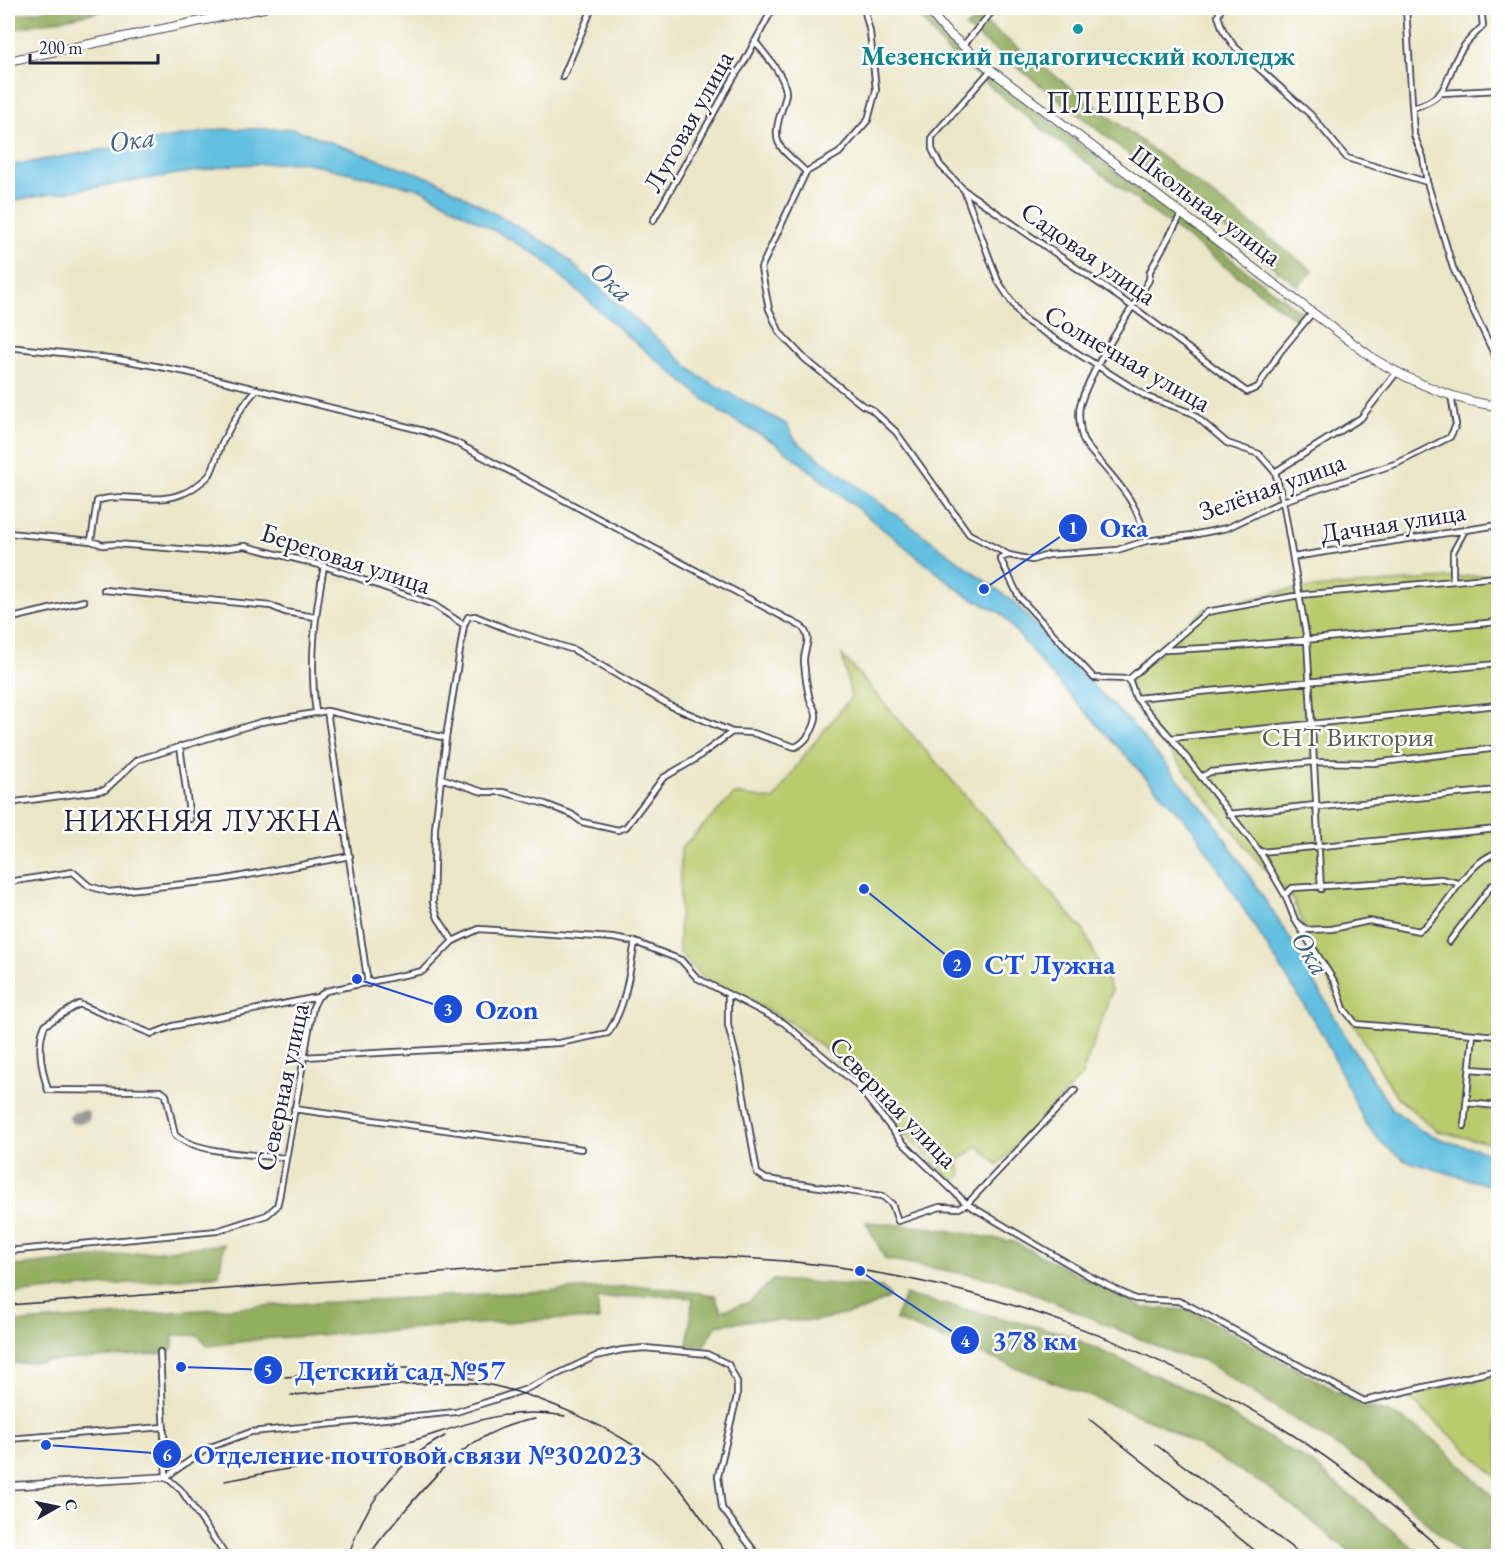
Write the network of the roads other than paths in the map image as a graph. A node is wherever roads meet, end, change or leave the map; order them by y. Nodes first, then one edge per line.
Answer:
1 (264, 8) edge
2 (592, 8) edge
3 (772, 8) edge
4 (864, 8) edge
5 (927, 8) edge
6 (995, 8) edge
7 (1221, 8) edge
8 (1406, 8) edge
9 (1481, 8) edge
10 (755, 40) junction
11 (963, 46) junction
12 (8, 61) edge
13 (991, 70) junction
14 (563, 77) dead end
15 (1498, 90) edge
16 (1442, 93) junction
17 (1413, 108) junction
18 (806, 172) junction
19 (1427, 182) junction
20 (964, 190) junction
21 (1182, 213) junction
22 (654, 221) dead end
23 (1133, 307) junction
24 (1314, 312) junction
25 (8, 347) edge
26 (1498, 362) edge
27 (1099, 367) junction
28 (1397, 372) junction
29 (257, 389) junction
30 (1451, 395) junction
31 (1498, 406) edge
32 (1275, 472) junction
33 (1283, 501) junction
34 (1498, 525) edge
35 (1465, 530) junction
36 (8, 533) edge
37 (91, 541) junction
38 (1146, 541) junction
39 (1010, 555) junction
40 (1293, 557) junction
41 (324, 566) junction
42 (1498, 577) edge
43 (1454, 580) junction
44 (104, 590) dead end
45 (1300, 595) junction
46 (84, 601) dead end
47 (315, 617) junction
48 (8, 619) edge
49 (1498, 622) edge
50 (464, 625) junction
51 (1307, 640) junction
52 (1166, 650) junction
53 (1498, 664) edge
54 (1129, 679) junction
55 (1310, 681) junction
56 (1136, 698) junction
57 (1498, 705) edge
58 (327, 711) junction
59 (316, 712) junction
60 (1312, 723) junction
61 (732, 732) junction
62 (446, 738) junction
63 (1171, 738) junction
64 (180, 746) junction
65 (1498, 748) edge
66 (1314, 762) junction
67 (1201, 777) junction
68 (441, 778) junction
69 (1498, 790) edge
70 (8, 803) edge
71 (1317, 805) junction
72 (1229, 814) junction
73 (190, 819) dead end
74 (1498, 829) edge
75 (1319, 847) junction
76 (1260, 852) junction
77 (1498, 852) edge
78 (350, 856) junction
79 (8, 882) edge
80 (1498, 882) edge
81 (1458, 883) junction
82 (1321, 888) junction
83 (1285, 895) junction
84 (1295, 920) junction
85 (453, 941) junction
86 (635, 942) junction
87 (1449, 942) dead end
88 (368, 984) junction
89 (728, 994) junction
90 (318, 997) junction
91 (1473, 1034) junction
92 (1498, 1036) edge
93 (304, 1058) junction
94 (1470, 1069) junction
95 (1498, 1071) edge
96 (1075, 1090) dead end
97 (1467, 1103) junction
98 (1498, 1106) edge
99 (294, 1109) junction
100 (1464, 1126) dead end
101 (582, 1149) dead end
102 (285, 1158) junction
103 (967, 1204) junction
104 (8, 1251) edge
105 (160, 1352) dead end
106 (1498, 1370) edge
107 (164, 1427) junction
108 (8, 1439) edge
109 (166, 1477) junction
110 (8, 1486) edge
111 (226, 1557) edge
112 (758, 1557) edge

1 - 12 main road
2 - 14 street
3 - 10 street, Луговая улица
4 - 18 street
5 - 11 main road, Школьная улица
6 - 11 street
7 - 19 street
8 - 17 street
9 - 16 street
10 - 18 street
10 - 22 street, Луговая улица
11 - 13 main road, Школьная улица
13 - 20 street, Садовая улица
13 - 21 main road, Школьная улица
15 - 16 street
16 - 17 street
17 - 19 street
18 - 39 street
19 - 26 street
20 - 23 street, Садовая улица
20 - 27 street, Солнечная улица
21 - 23 street
21 - 24 main road, Школьная улица
23 - 24 street, Садовая улица
23 - 27 street
24 - 28 main road, Школьная улица
25 - 29 street
27 - 32 street, Солнечная улица
27 - 38 street
28 - 30 main road, Школьная улица
28 - 32 street
29 - 37 street
29 - 61 street
30 - 31 main road, Школьная улица
30 - 33 street, Зелёная улица
32 - 33 street
33 - 38 street, Зелёная улица
33 - 40 street
34 - 35 street, Дачная улица
35 - 40 street, Дачная улица
35 - 43 street
36 - 37 street, Береговая улица
37 - 41 street, Береговая улица
38 - 39 street, Зелёная улица
39 - 54 street
40 - 45 street
41 - 47 street
41 - 50 street, Береговая улица
42 - 43 street
43 - 45 street
44 - 47 street
45 - 51 street
45 - 52 street
46 - 48 street
47 - 59 street
49 - 51 street
50 - 61 street
50 - 62 street
51 - 52 street
51 - 55 street
52 - 54 street
53 - 55 street
54 - 56 street
55 - 56 street
55 - 60 street
56 - 63 street
57 - 60 street
58 - 59 street
58 - 62 street
58 - 78 street
59 - 64 street
60 - 63 street
60 - 66 street
61 - 68 street
62 - 68 street
63 - 67 street
64 - 70 street
64 - 73 street
65 - 66 street
66 - 67 street
66 - 71 street
67 - 72 street
68 - 85 street
69 - 71 street
71 - 72 street
71 - 75 street
72 - 76 street
74 - 75 street
75 - 76 street
75 - 82 street
76 - 83 street
77 - 81 street
78 - 79 street
78 - 88 street
80 - 87 street
81 - 82 street
81 - 84 street
82 - 83 street
83 - 84 street
84 - 91 street
85 - 86 street, Северная улица
85 - 88 street, Северная улица
86 - 89 street, Северная улица
86 - 93 street
88 - 90 street, Северная улица
89 - 103 street, Северная улица
89 - 103 street
90 - 93 street, Северная улица
90 - 102 street
91 - 92 street
91 - 94 street
93 - 99 street, Северная улица
94 - 95 street
94 - 97 street
96 - 103 street
97 - 98 street
97 - 100 street
99 - 101 street
99 - 102 street, Северная улица
102 - 104 street, Северная улица
103 - 106 street, Северная улица
105 - 107 street
107 - 108 street
107 - 109 street
109 - 110 street
109 - 111 street
109 - 112 street

